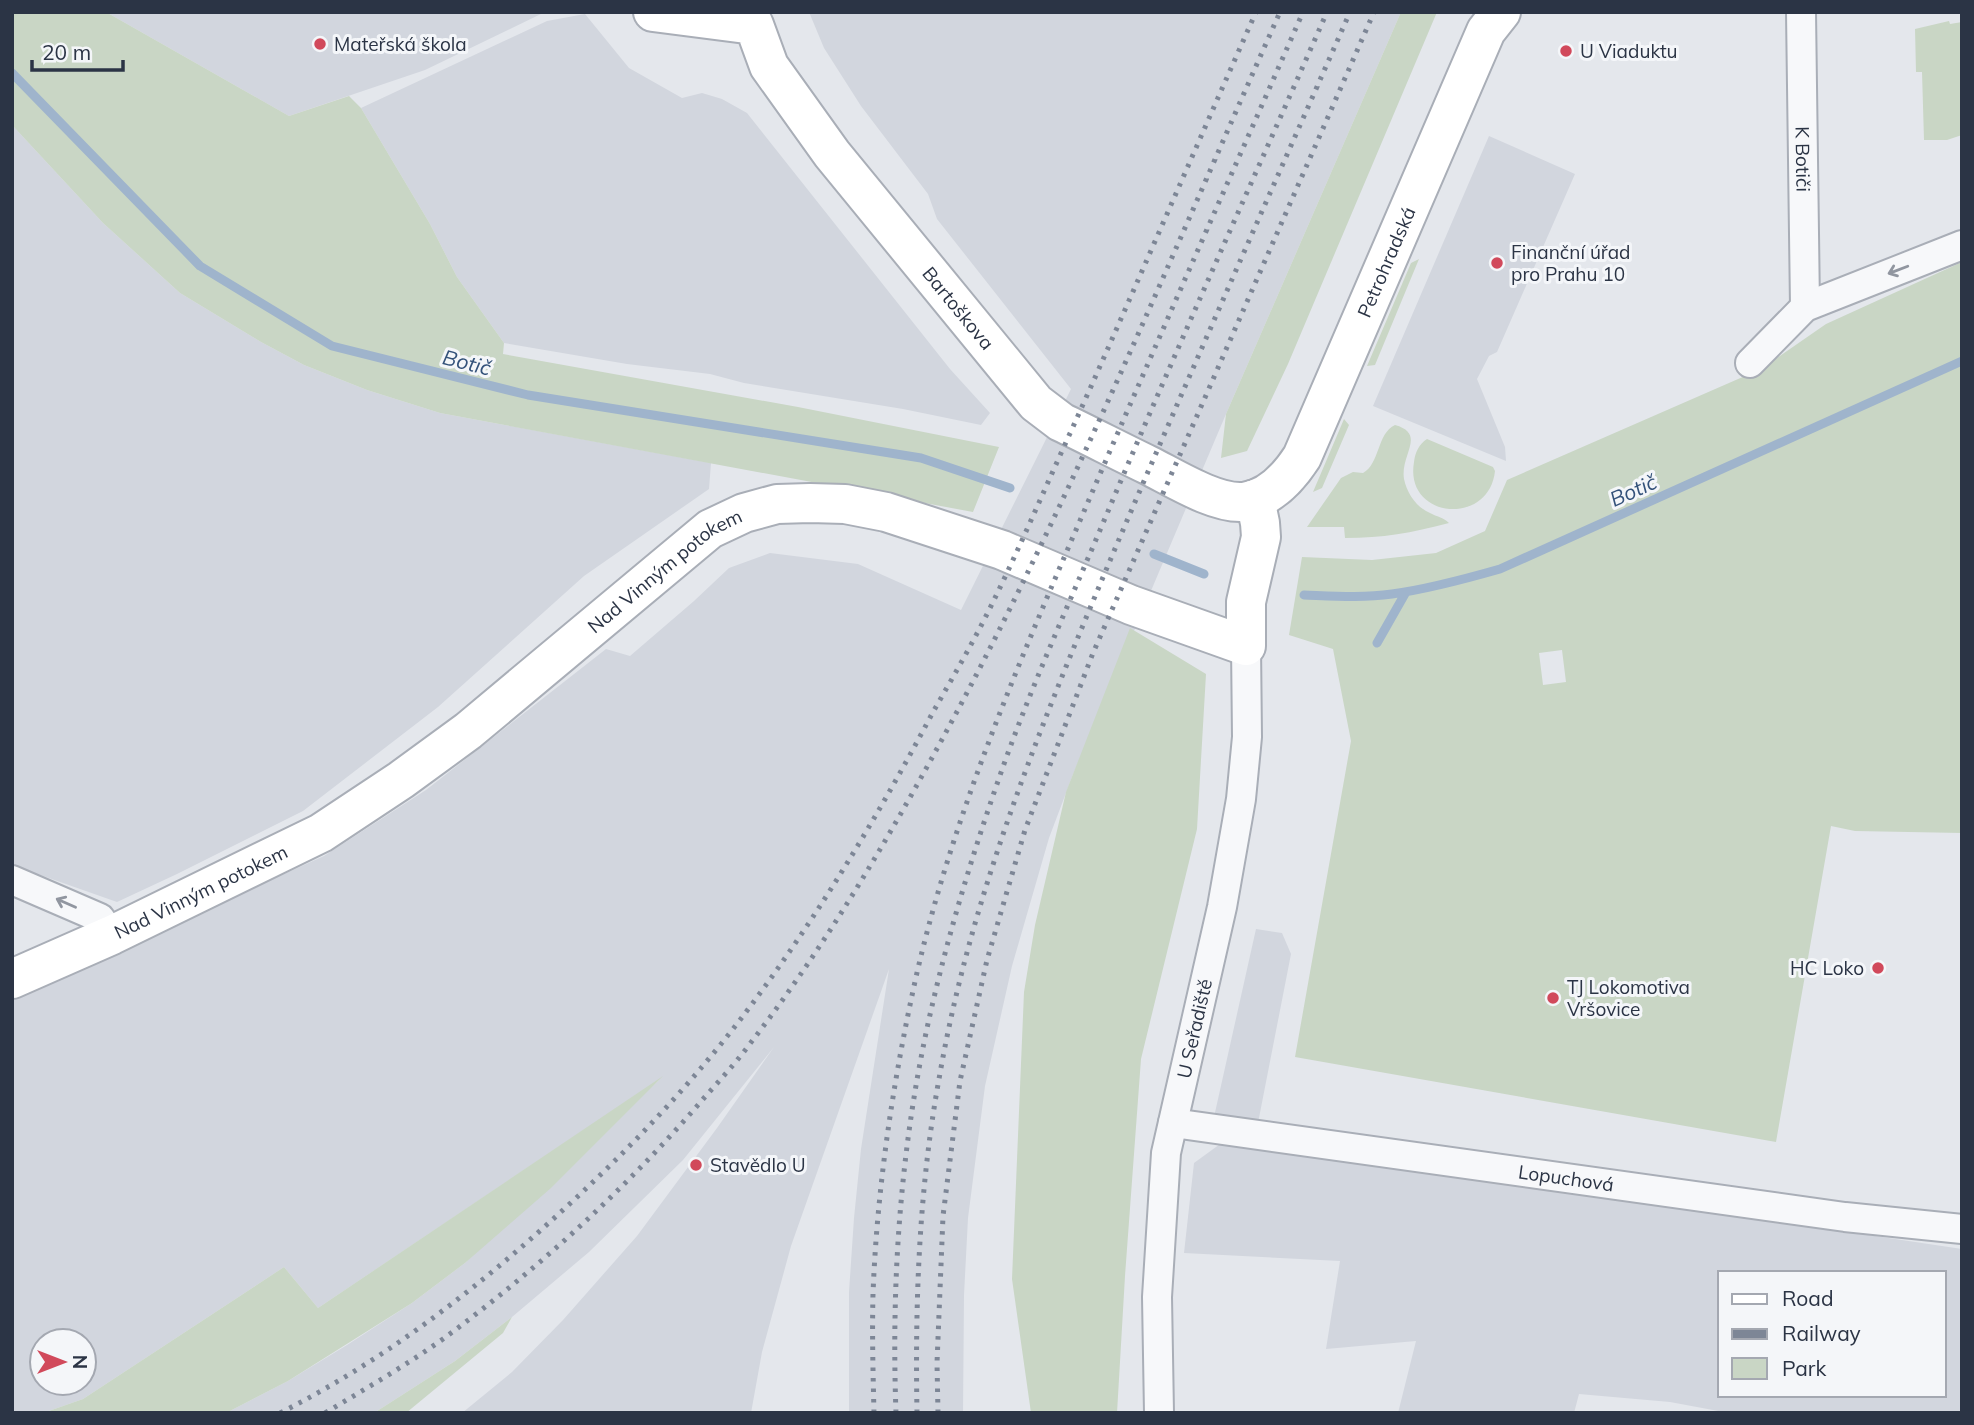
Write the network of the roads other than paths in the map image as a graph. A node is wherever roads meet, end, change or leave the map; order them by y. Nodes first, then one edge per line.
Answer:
1 (653, 12) edge
2 (1501, 12) edge
3 (1801, 12) edge
4 (753, 19) edge
5 (1962, 245) edge
6 (1805, 307) junction
7 (1750, 362) dead end
8 (1255, 499) junction
9 (1246, 646) junction
10 (12, 880) edge
11 (113, 935) junction
12 (12, 979) edge
13 (1173, 1123) junction
14 (1962, 1229) edge
15 (1159, 1413) edge

1 - 4 street
2 - 8 street, Petrohradská
3 - 6 street, K Botiči
4 - 8 street, Bartoškova
5 -> 6 street
6 - 7 street
8 - 9 street
9 - 11 street, Nad Vinným potokem
9 - 13 street, U Seřadiště
11 -> 10 street
11 - 12 street, Nad Vinným potokem
13 - 14 street, Lopuchová
13 - 15 street, U Seřadiště

